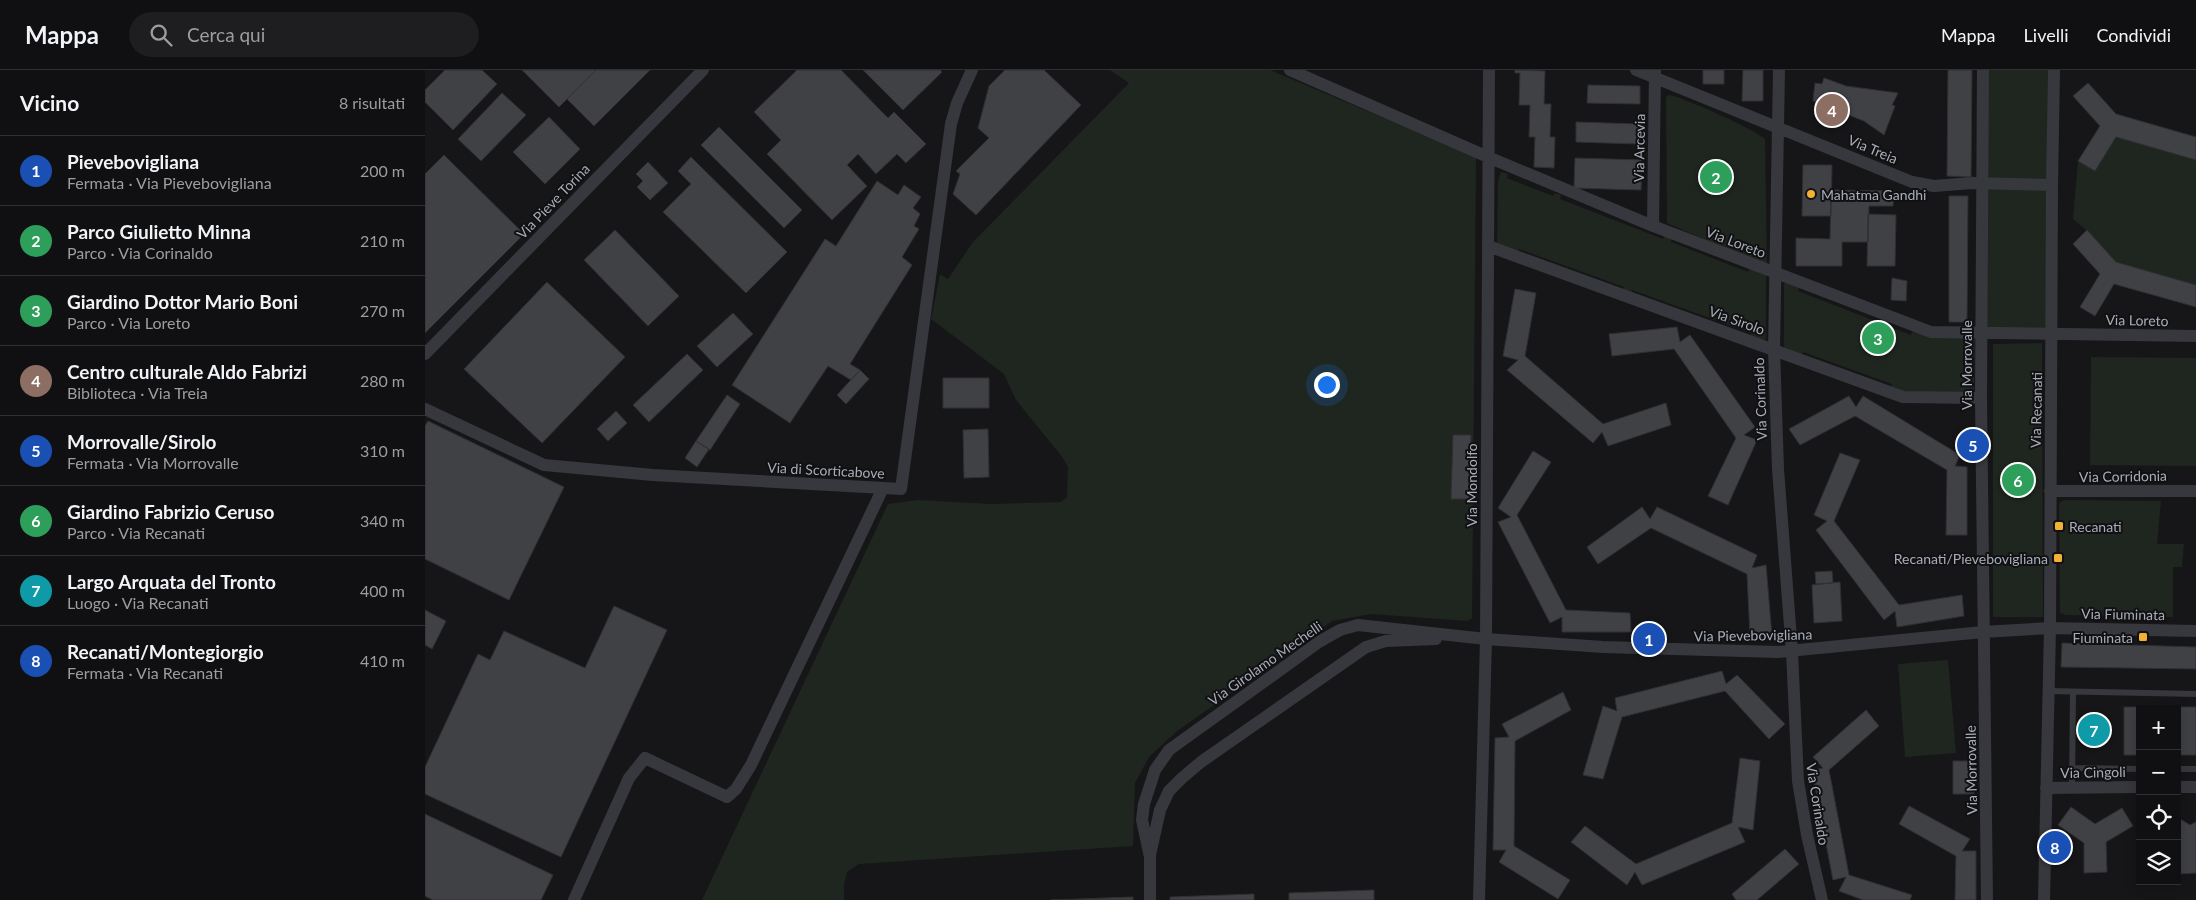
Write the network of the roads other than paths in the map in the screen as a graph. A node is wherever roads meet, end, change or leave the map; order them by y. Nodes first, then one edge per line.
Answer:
1 (703, 70) edge
2 (971, 70) edge
3 (1290, 70) edge
4 (1489, 70) edge
5 (1636, 70) edge
6 (1779, 70) edge
7 (1983, 70) edge
8 (2054, 70) edge
9 (1655, 74) edge
10 (1778, 128) junction
11 (1488, 157) junction
12 (1982, 183) junction
13 (2052, 185) junction
14 (1653, 226) junction
15 (1488, 246) junction
16 (1775, 274) junction
17 (1981, 333) junction
18 (2051, 334) junction
19 (2196, 336) edge
20 (1774, 349) junction
21 (425, 354) edge
22 (1981, 398) junction
23 (425, 409) edge
24 (883, 488) junction
25 (2050, 491) junction
26 (2196, 491) edge
27 (2050, 628) junction
28 (2196, 631) edge
29 (1983, 632) junction
30 (1485, 639) junction
31 (1792, 652) junction
32 (2048, 691) junction
33 (2073, 692) junction
34 (2196, 694) edge
35 (2072, 768) junction
36 (2136, 769) edge
37 (2181, 769) edge
38 (2196, 769) edge
39 (2072, 787) junction
40 (2136, 787) edge
41 (2181, 787) edge
42 (2196, 787) edge
43 (2046, 788) junction
44 (1150, 857) junction
45 (574, 900) edge
46 (1150, 900) edge
47 (1479, 900) edge
48 (1822, 900) edge
49 (1987, 900) edge
50 (2044, 900) edge

1 - 21 street, Via Pieve Torina
2 - 24 street, Via di Scorticabove
3 - 11 street, Via Loreto
4 - 11 street, Via Mondolfo
5 - 9 street, Via Treia
6 - 10 street, Via Corinaldo
7 - 12 street, Via Morrovalle
8 - 13 street, Via Recanati
9 - 10 street, Via Treia
9 - 14 street, Via Arcevia
10 - 12 street, Via Treia
10 - 16 street, Via Corinaldo
11 - 14 street, Via Loreto
11 - 15 street, Via Mondolfo
12 - 13 street, Via Treia
12 - 17 street, Via Morrovalle
13 - 18 street, Via Recanati
14 - 16 street, Via Loreto
15 - 20 street, Via Sirolo
15 - 30 street, Via Mondolfo
16 - 17 street, Via Loreto
16 - 20 street, Via Corinaldo
17 - 18 street, Via Loreto
17 - 22 street, Via Morrovalle
18 - 19 street, Via Loreto
18 - 25 street, Via Recanati
20 - 22 street, Via Sirolo
20 - 31 street, Via Corinaldo
22 - 29 street, Via Morrovalle
23 - 24 street, Via di Scorticabove
24 - 45 street
25 - 26 street, Via Corridonia
25 - 27 street, Via Recanati
27 - 28 street, Via Fiuminata
27 - 29 street, Via Pievebovigliana
27 - 32 street, Via Recanati
29 - 31 street, Via Pievebovigliana
29 - 49 street, Via Morrovalle
30 - 31 street, Via Pievebovigliana
30 - 44 street, Via Girolamo Mechelli
30 - 44 street, Via Girolamo Mechelli
30 - 47 street, Via Mondolfo
31 - 48 street, Via Corinaldo
32 - 33 lane
32 - 43 street, Via Recanati
33 - 34 lane
33 - 35 lane
35 - 36 lane, Via Cingoli
35 - 39 lane
37 - 38 lane
39 - 40 street, Via Cingoli
39 - 43 street, Via Cingoli
41 - 42 street
43 - 50 street, Via Recanati
44 - 46 street, Via Girolamo Mechelli

